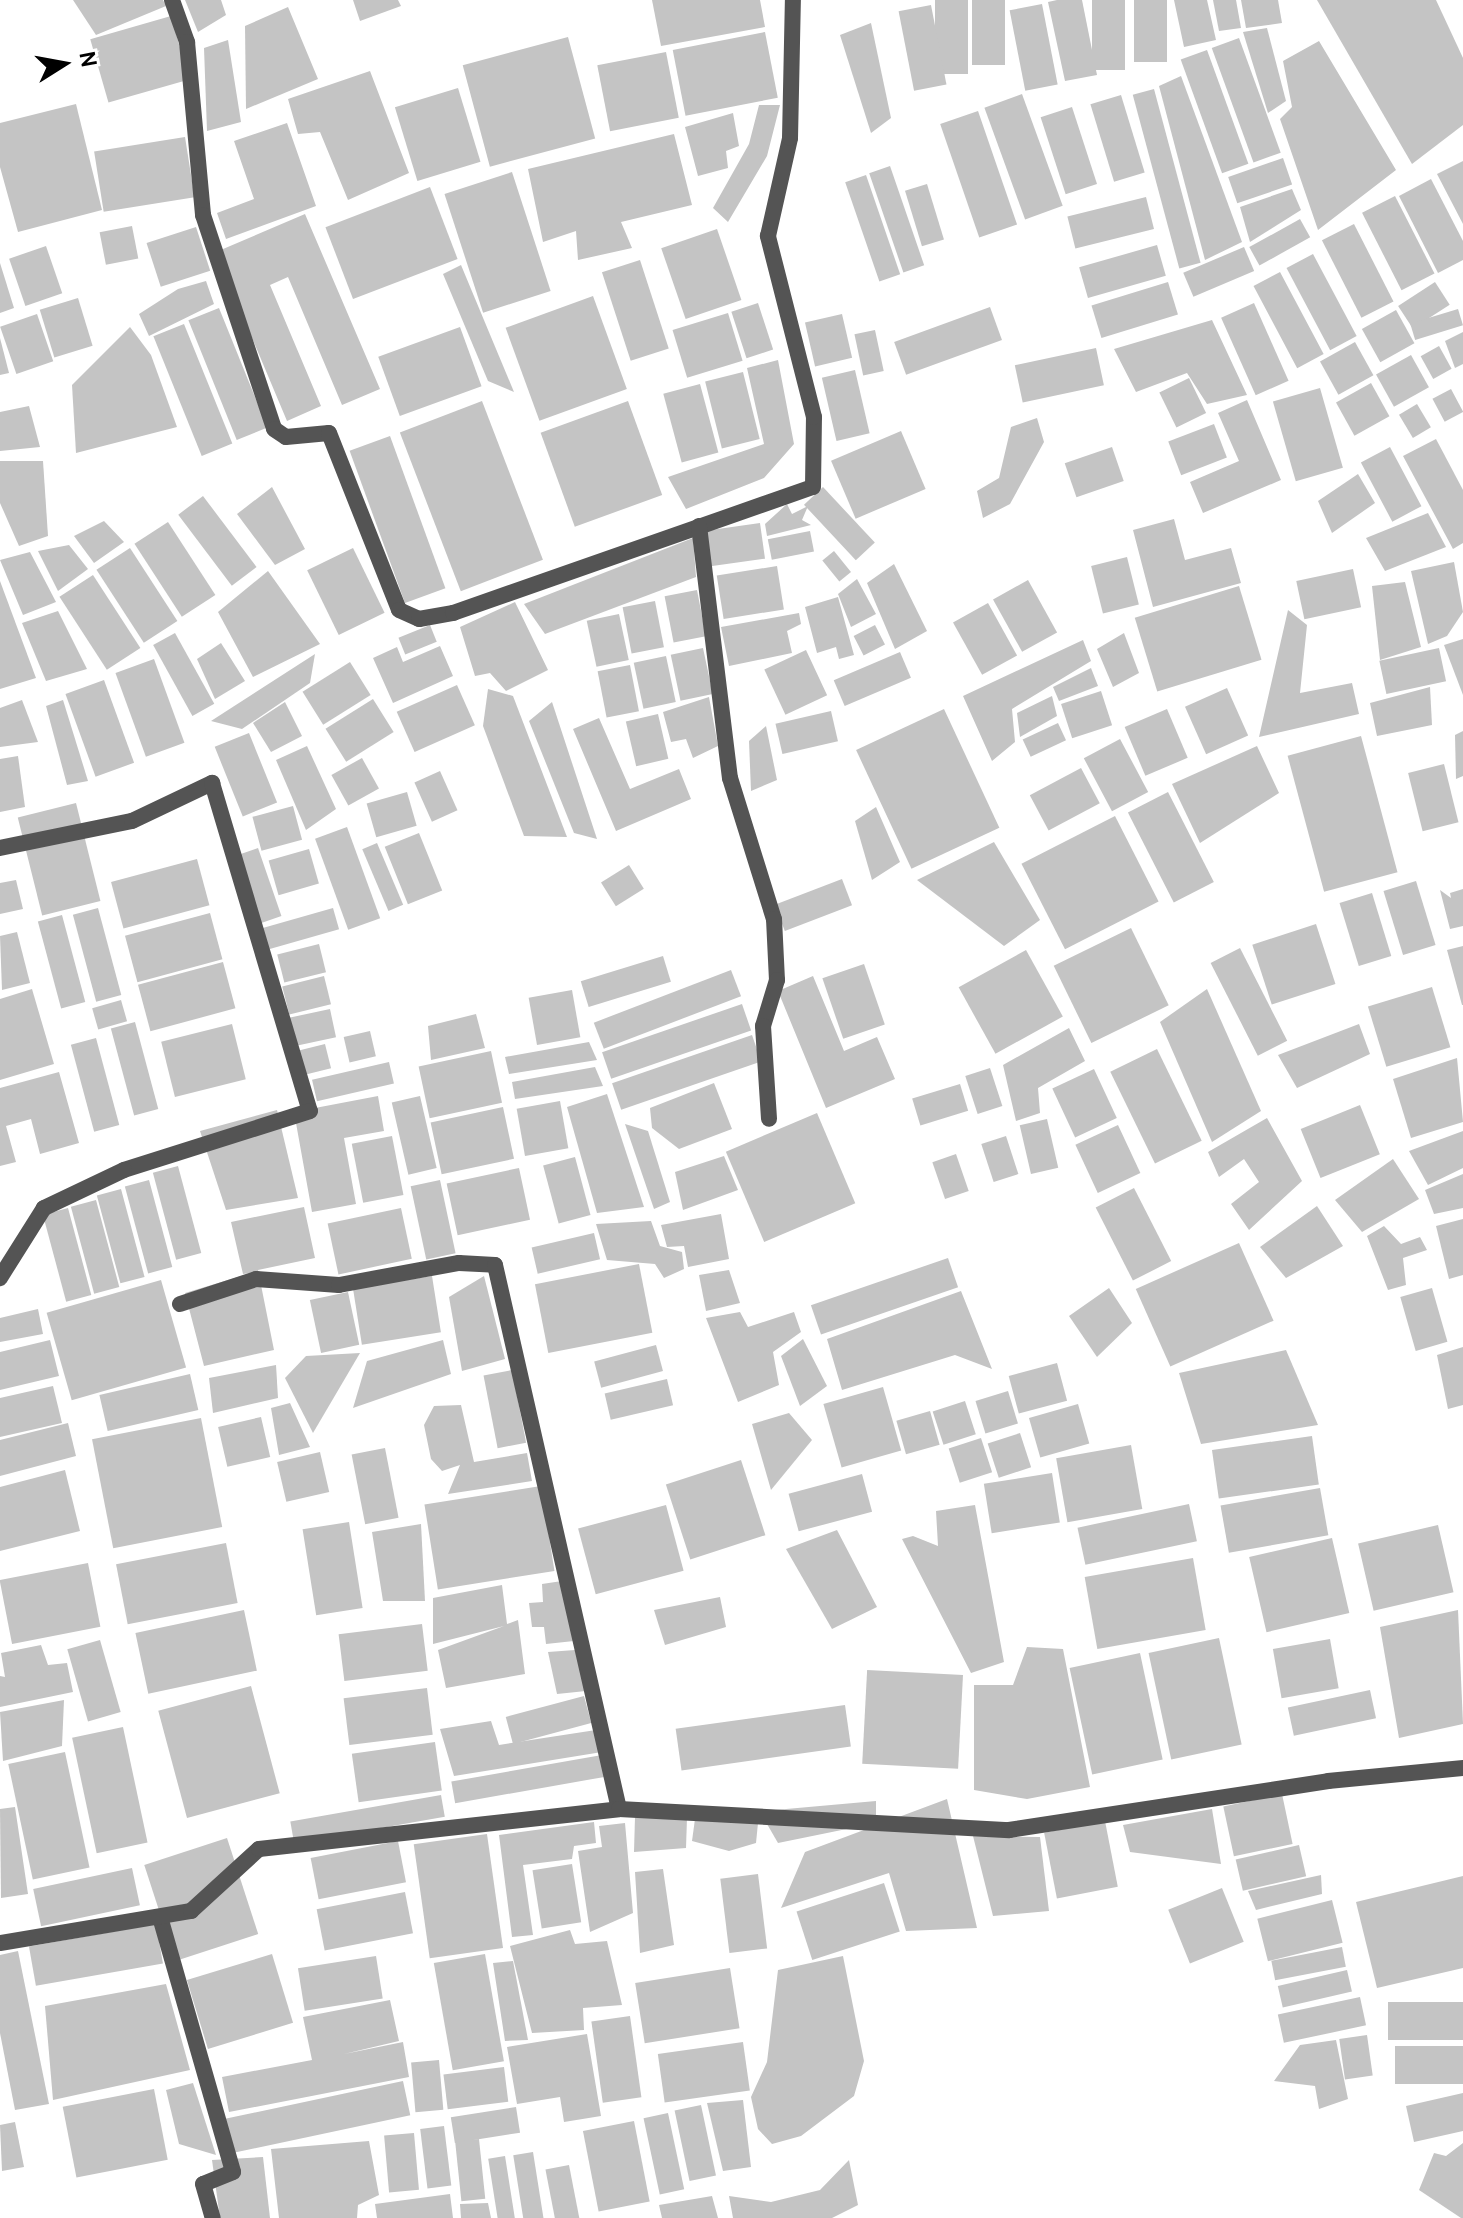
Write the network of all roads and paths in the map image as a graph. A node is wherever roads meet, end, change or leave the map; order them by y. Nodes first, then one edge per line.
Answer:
1 (172, 0) edge
2 (793, 0) edge
3 (699, 526) junction
4 (0, 848) edge
5 (769, 1119) dead end
6 (0, 1278) edge
7 (180, 1304) dead end
8 (1463, 1768) edge
9 (619, 1809) junction
10 (160, 1917) junction
11 (0, 1943) edge
12 (213, 2218) edge

1 - 3 street
2 - 3 street
3 - 5 street
4 - 6 street
7 - 9 street
8 - 9 street
9 - 10 street
10 - 11 street
10 - 12 street

